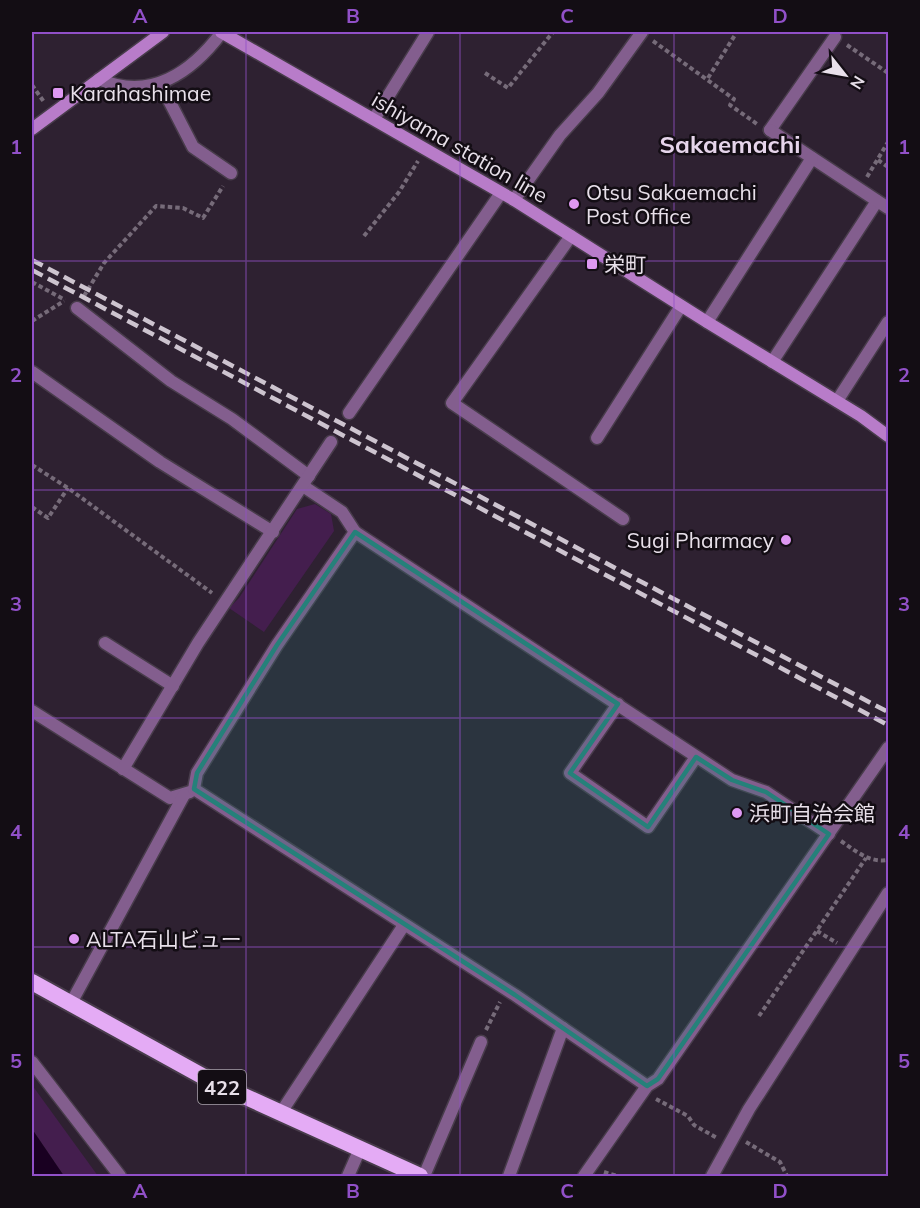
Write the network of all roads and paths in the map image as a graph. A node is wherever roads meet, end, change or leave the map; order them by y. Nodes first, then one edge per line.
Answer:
1 (163, 32) edge
2 (221, 32) edge
3 (428, 32) edge
4 (553, 32) edge
5 (641, 32) edge
6 (735, 35) dead end
7 (835, 37) joint
8 (484, 73) dead end
9 (888, 73) edge
10 (708, 78) junction
11 (99, 79) junction
12 (160, 83) junction
13 (374, 119) junction
14 (32, 129) edge
15 (768, 130) junction
16 (888, 142) edge
17 (426, 149) junction
18 (812, 158) junction
19 (878, 160) junction
20 (888, 167) edge
21 (231, 173) joint
22 (859, 190) junction
23 (501, 193) junction
24 (514, 200) junction
25 (877, 201) junction
26 (888, 208) edge
27 (364, 236) dead end
28 (571, 236) junction
29 (32, 282) edge
30 (66, 300) junction
31 (681, 306) junction
32 (77, 308) junction
33 (32, 321) edge
34 (706, 322) junction
35 (888, 322) edge
36 (772, 362) junction
37 (32, 372) edge
38 (837, 401) junction
39 (349, 413) dead end
40 (888, 436) edge
41 (597, 438) dead end
42 (331, 442) dead end
43 (32, 465) edge
44 (306, 481) junction
45 (68, 488) junction
46 (32, 507) edge
47 (622, 519) dead end
48 (273, 532) junction
49 (355, 532) junction
50 (225, 602) junction
51 (105, 643) dead end
52 (173, 686) junction
53 (618, 704) junction
54 (32, 711) edge
55 (888, 748) edge
56 (696, 757) junction
57 (123, 769) junction
58 (189, 792) junction
59 (829, 834) junction
60 (866, 858) junction
61 (888, 860) edge
62 (888, 893) edge
63 (404, 925) junction
64 (817, 931) junction
65 (851, 952) junction
66 (32, 982) edge
67 (507, 990) junction
68 (70, 1005) junction
69 (759, 1016) dead end
70 (563, 1028) junction
71 (481, 1042) joint
72 (32, 1062) edge
73 (645, 1089) junction
74 (280, 1114) junction
75 (731, 1140) junction
76 (359, 1151) junction
77 (120, 1176) edge
78 (348, 1176) edge
79 (422, 1176) edge
80 (509, 1176) edge
81 (584, 1176) edge
82 (712, 1176) edge
83 (787, 1176) edge

1 - 11 main road
2 - 12 street
2 - 13 main road, ishiyama station line
3 - 13 street
4 - 8 path
5 - 10 path
5 - 24 street
6 - 10 path
7 - 9 path
7 - 15 street
10 - 15 path
11 - 12 street
11 - 14 main road
12 - 21 street
13 - 17 main road, ishiyama station line
15 - 18 street
16 - 19 path
17 - 23 main road, ishiyama station line
17 - 27 path
18 - 22 street
18 - 34 street
19 - 20 path
19 - 22 path
21 - 32 path
22 - 25 street
23 - 24 main road, ishiyama station line
23 - 39 street
24 - 28 main road, ishiyama station line
25 - 26 street
25 - 36 street
28 - 31 main road, ishiyama station line
28 - 47 street
29 - 30 path
30 - 32 path
30 - 33 path
31 - 34 main road, ishiyama station line
31 - 41 street
32 - 44 street
34 - 36 main road, ishiyama station line
35 - 38 street
36 - 38 main road, ishiyama station line
37 - 48 street
38 - 40 main road, ishiyama station line
42 - 44 street
43 - 45 path
44 - 48 street
44 - 49 street
45 - 46 path
45 - 50 path
48 - 50 street
49 - 53 street
49 - 58 street
50 - 52 street
51 - 52 street
52 - 57 street
53 - 56 street
53 - 56 street
54 - 57 street
55 - 59 street
56 - 59 street
57 - 58 street
58 - 63 street
58 - 68 street
59 - 60 path
59 - 73 street
60 - 61 path
60 - 64 path
62 - 65 street
63 - 67 street
63 - 74 street
64 - 65 path
64 - 69 path
65 - 75 street
66 - 68 highway, 422
67 - 70 street
67 - 71 path
68 - 74 highway, 422
70 - 73 street
70 - 80 street
71 - 79 street
72 - 77 street
73 - 75 path
73 - 81 street
74 - 76 highway, 422
75 - 82 street
75 - 83 path
76 - 78 street
76 - 79 highway, 422

